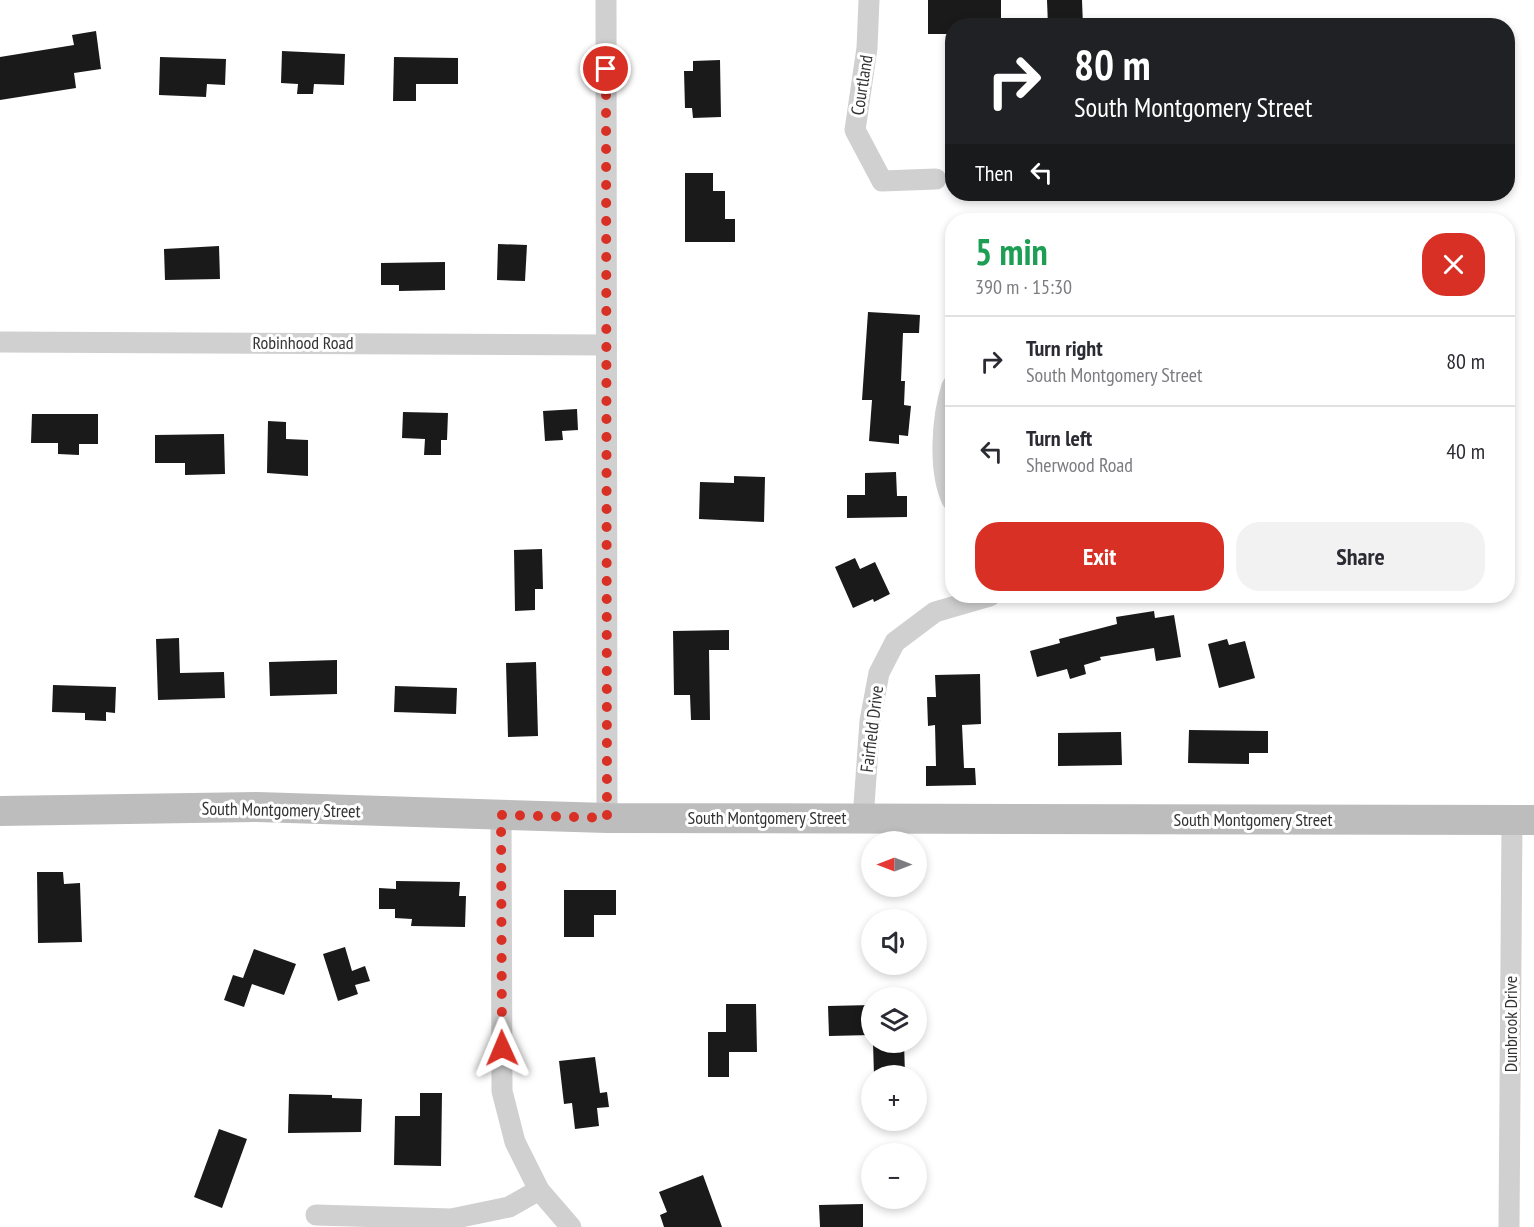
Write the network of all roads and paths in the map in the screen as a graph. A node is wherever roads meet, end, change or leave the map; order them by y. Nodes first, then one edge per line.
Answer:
1 (606, 0) edge
2 (869, 0) edge
3 (936, 179) dead end
4 (0, 342) edge
5 (606, 345) junction
6 (945, 423) edge
7 (945, 467) edge
8 (966, 603) edge
9 (0, 811) edge
10 (501, 815) junction
11 (607, 818) junction
12 (863, 819) junction
13 (1523, 820) edge
14 (539, 1190) junction
15 (316, 1215) dead end
16 (571, 1227) edge
17 (1509, 1227) edge

1 - 5 street
2 - 3 street, Courtland
4 - 5 street, Robinhood Road
5 - 11 street
6 - 7 street
8 - 12 street, Fairfield Drive
9 - 10 street, South Montgomery Street
10 - 11 street, South Montgomery Street
10 - 14 street
11 - 12 street, South Montgomery Street
12 - 13 street, South Montgomery Street
13 - 17 street, Dunbrook Drive
14 - 15 street
14 - 16 street

